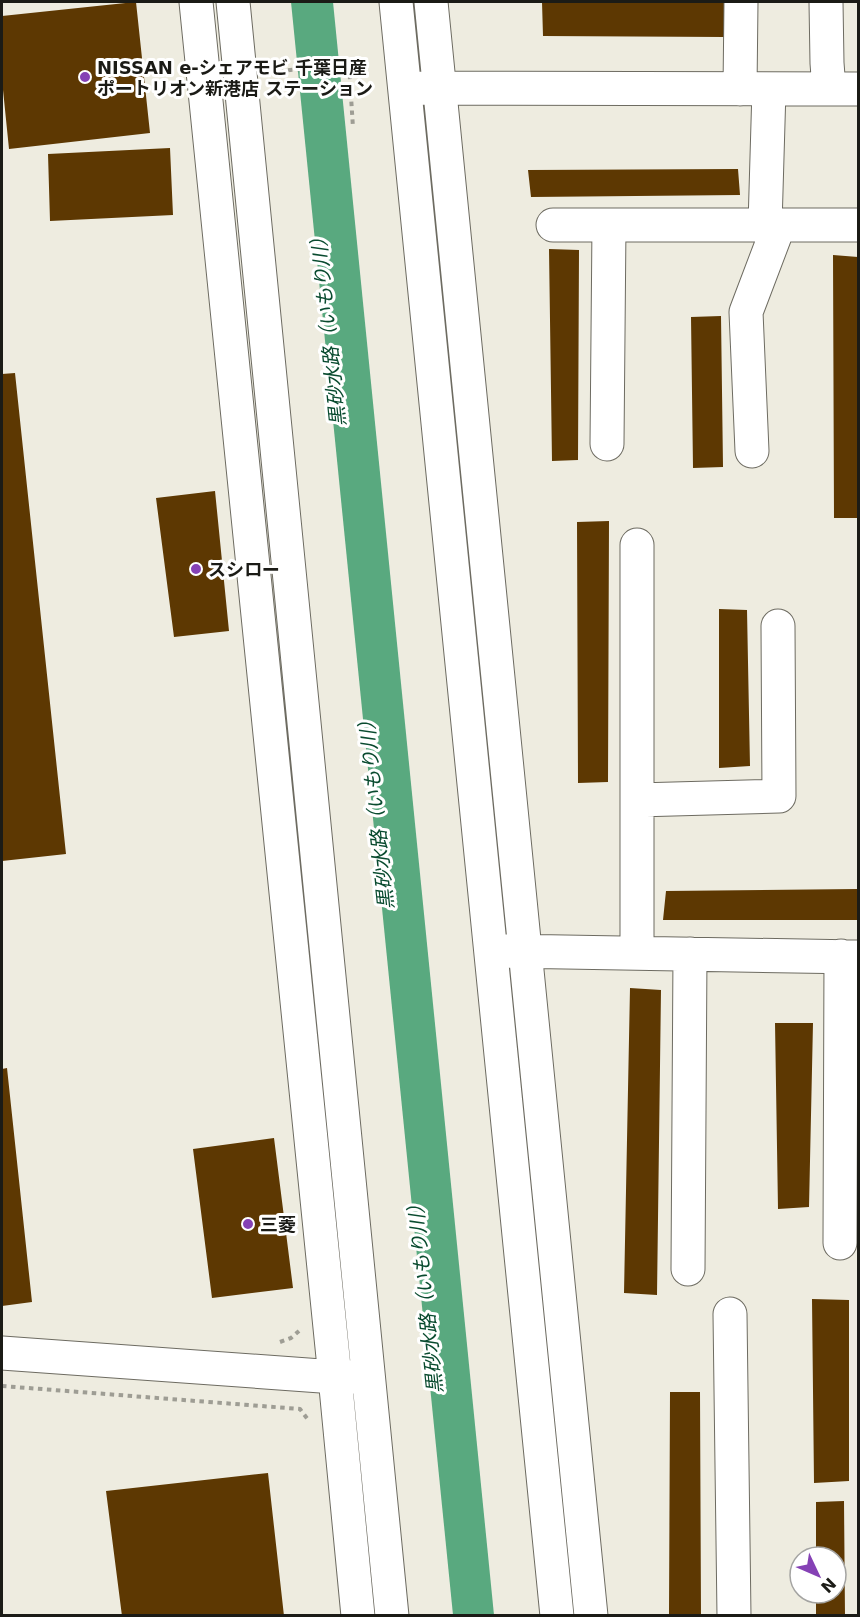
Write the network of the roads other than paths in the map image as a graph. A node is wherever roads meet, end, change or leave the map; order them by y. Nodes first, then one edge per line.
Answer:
1 (196, 2) edge
2 (233, 2) edge
3 (396, 2) edge
4 (431, 2) edge
5 (741, 2) edge
6 (826, 2) edge
7 (405, 88) junction
8 (439, 88) junction
9 (754, 89) junction
10 (844, 89) edge
11 (554, 225) dead end
12 (609, 225) junction
13 (772, 225) junction
14 (858, 225) edge
15 (607, 444) dead end
16 (752, 451) dead end
17 (637, 545) dead end
18 (778, 626) dead end
19 (637, 800) junction
20 (491, 951) junction
21 (525, 951) junction
22 (637, 953) junction
23 (690, 954) junction
24 (850, 957) edge
25 (840, 1243) dead end
26 (688, 1269) dead end
27 (730, 1314) dead end
28 (2, 1353) edge
29 (335, 1377) junction
30 (368, 1377) junction
31 (358, 1616) edge
32 (392, 1616) edge
33 (557, 1616) edge
34 (591, 1616) edge
35 (734, 1616) edge

1 - 29 street
2 - 30 street
3 - 7 street
4 - 8 street
5 - 9 street
6 - 10 street
7 - 8 street
7 - 20 street
8 - 9 street
8 - 21 street
9 - 10 street
9 - 13 street
11 - 12 street
12 - 13 street
12 - 15 street
13 - 14 street
13 - 16 street
17 - 19 street
18 - 19 street
19 - 22 street
20 - 21 street
20 - 33 street
21 - 22 street
21 - 34 street
22 - 23 street
23 - 24 street
23 - 26 street
24 - 25 street
27 - 35 street
28 - 29 street
29 - 30 street
29 - 31 street
30 - 32 street

